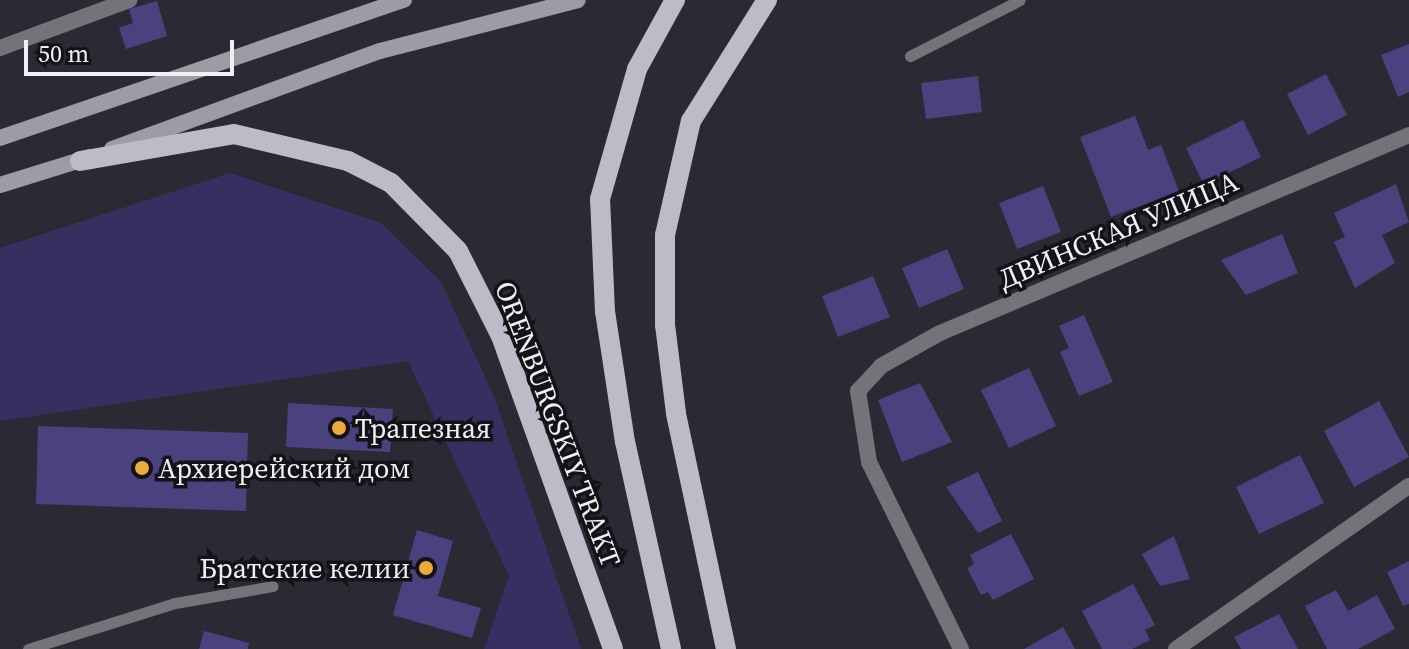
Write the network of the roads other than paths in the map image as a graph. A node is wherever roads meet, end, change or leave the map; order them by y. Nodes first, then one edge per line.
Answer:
1 (129, 0) edge
2 (404, 0) edge
3 (578, 0) edge
4 (675, 0) edge
5 (767, 0) edge
6 (1020, 0) edge
7 (0, 48) edge
8 (910, 56) dead end
9 (1409, 135) edge
10 (0, 138) edge
11 (80, 161) junction
12 (0, 185) edge
13 (1409, 486) edge
14 (273, 586) dead end
15 (28, 649) edge
16 (613, 649) edge
17 (671, 649) edge
18 (726, 649) edge
19 (961, 649) edge
20 (1176, 649) edge

1 - 7 street
2 - 10 main road
3 - 11 main road
4 - 17 main road, ORENBURGSKIY TRAKT
5 - 18 main road
6 - 8 lane
9 - 19 street, ДВИНСКАЯ УЛИЦА
11 - 12 main road
11 - 16 main road, ORENBURGSKIY TRAKT
13 - 20 street
14 - 15 lane

